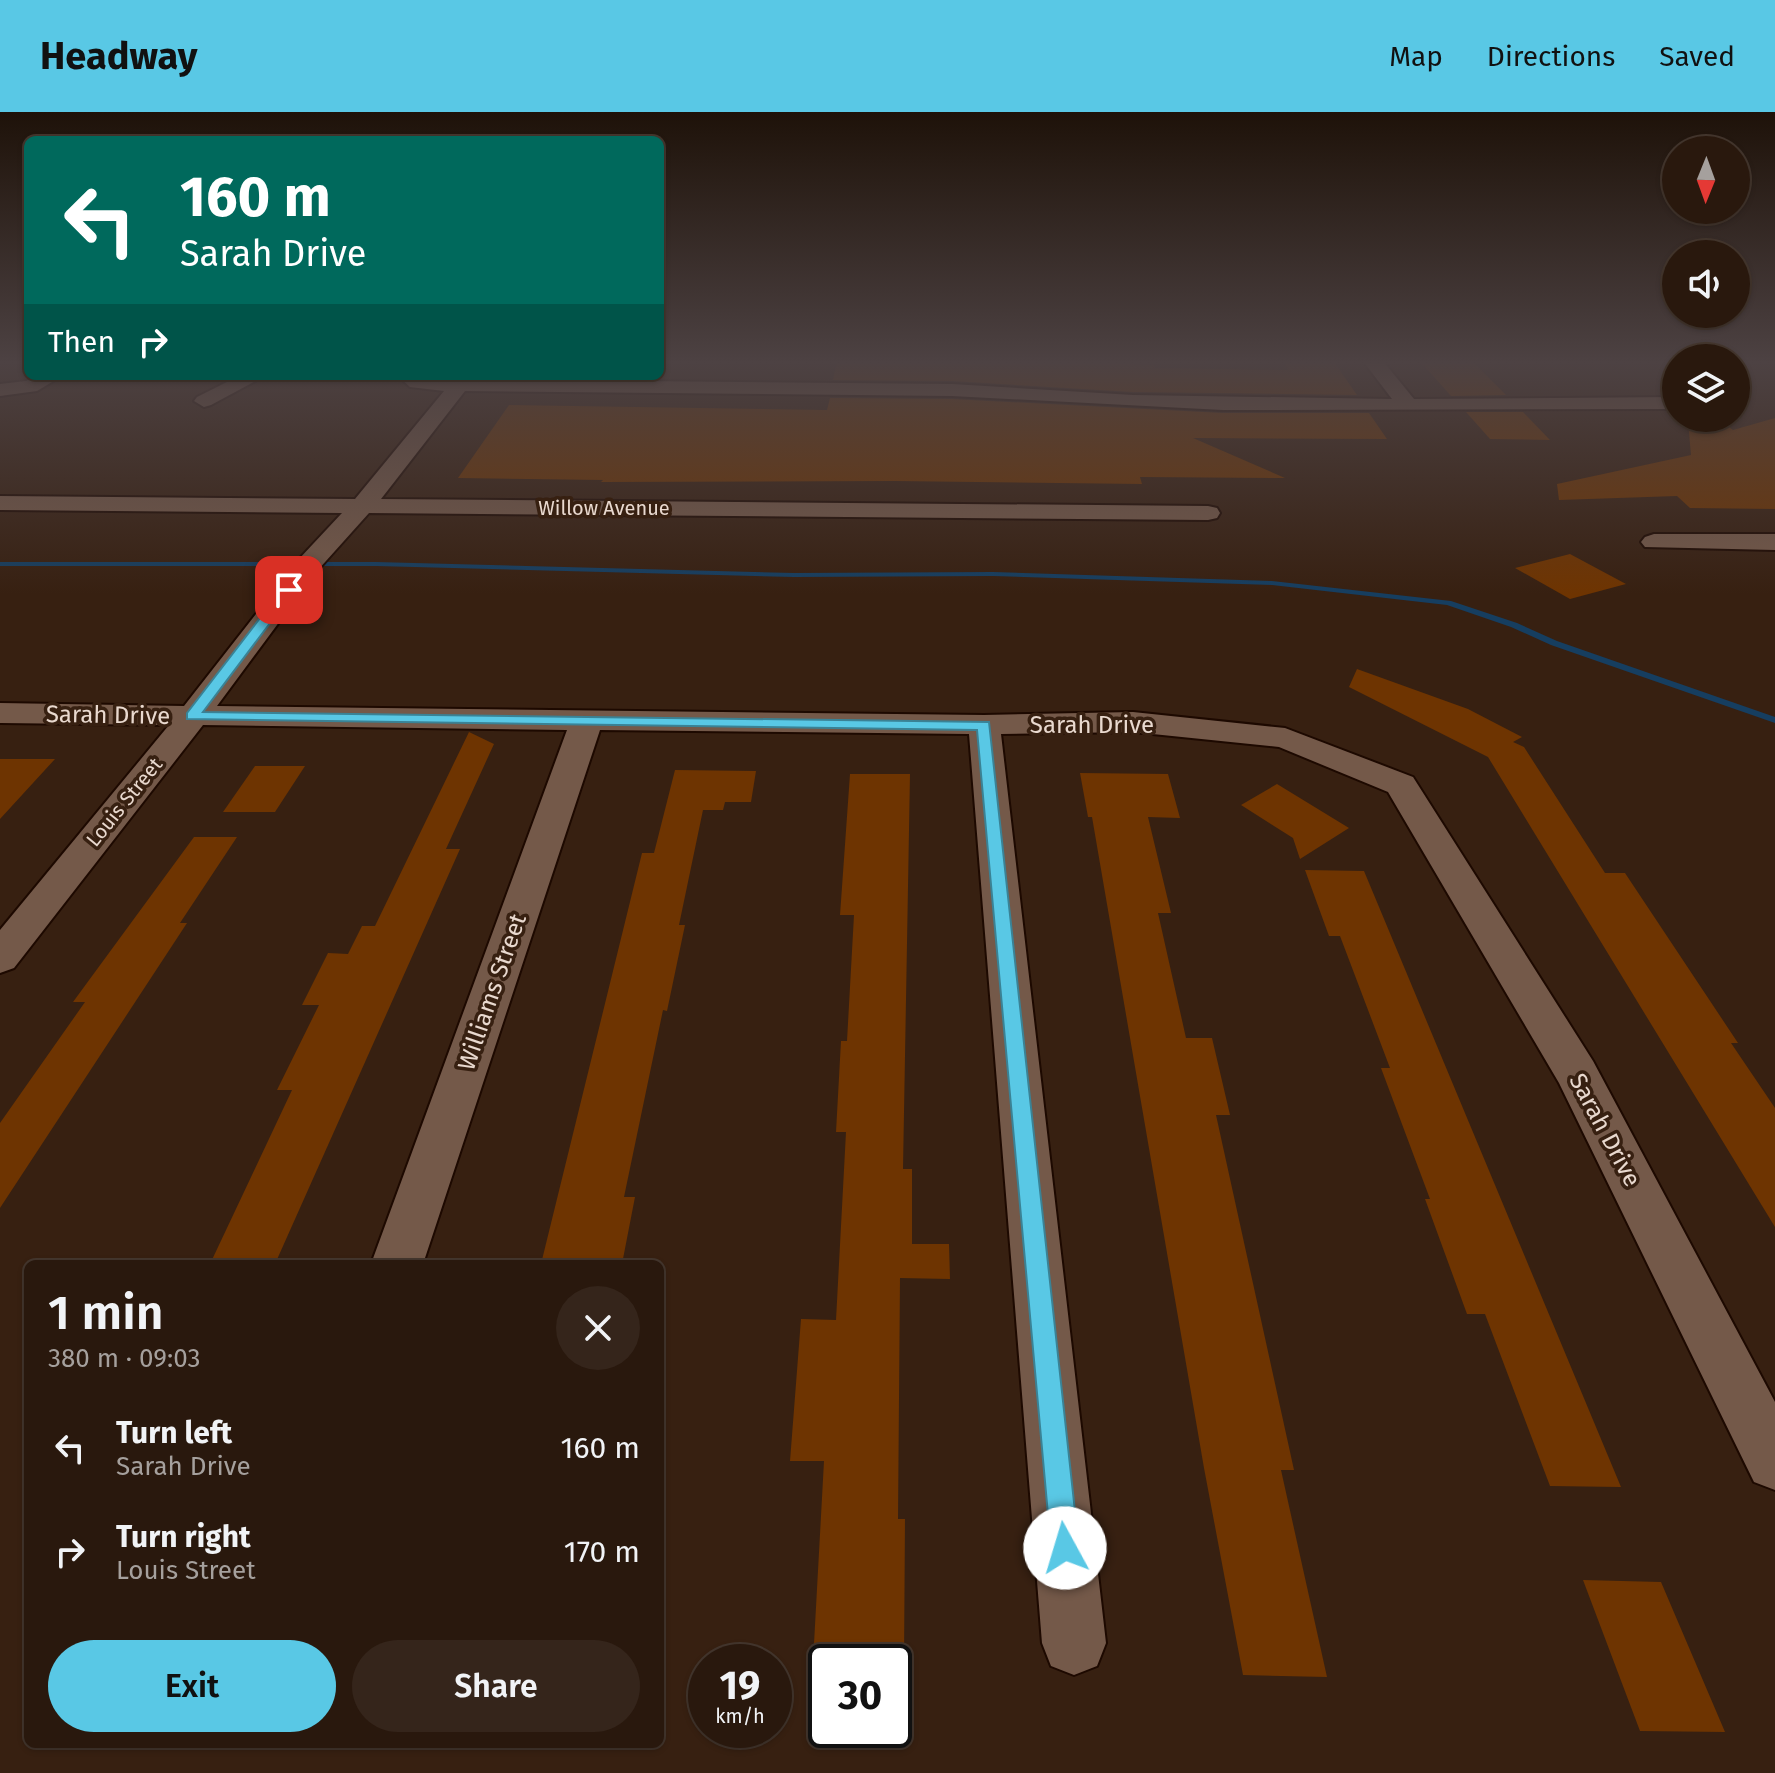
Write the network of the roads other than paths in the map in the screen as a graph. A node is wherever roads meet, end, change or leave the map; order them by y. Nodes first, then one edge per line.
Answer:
1 (417, 439) edge
2 (0, 503) edge
3 (362, 506) junction
4 (1208, 513) dead end
5 (1654, 542) dead end
6 (1775, 542) edge
7 (0, 713) edge
8 (193, 716) junction
9 (587, 720) junction
10 (984, 725) junction
11 (0, 958) edge
12 (398, 1260) edge
13 (1775, 1461) edge
14 (1074, 1643) dead end

1 - 3 street, Louis Street
2 - 3 street, Willow Avenue
3 - 4 street, Willow Avenue
3 - 8 street, Louis Street
5 - 6 street
7 - 8 street, Sarah Drive
8 - 9 street, Sarah Drive
8 - 11 street, Louis Street
9 - 10 street, Sarah Drive
9 - 12 street, Williams Street
10 - 13 street, Sarah Drive
10 - 14 street

